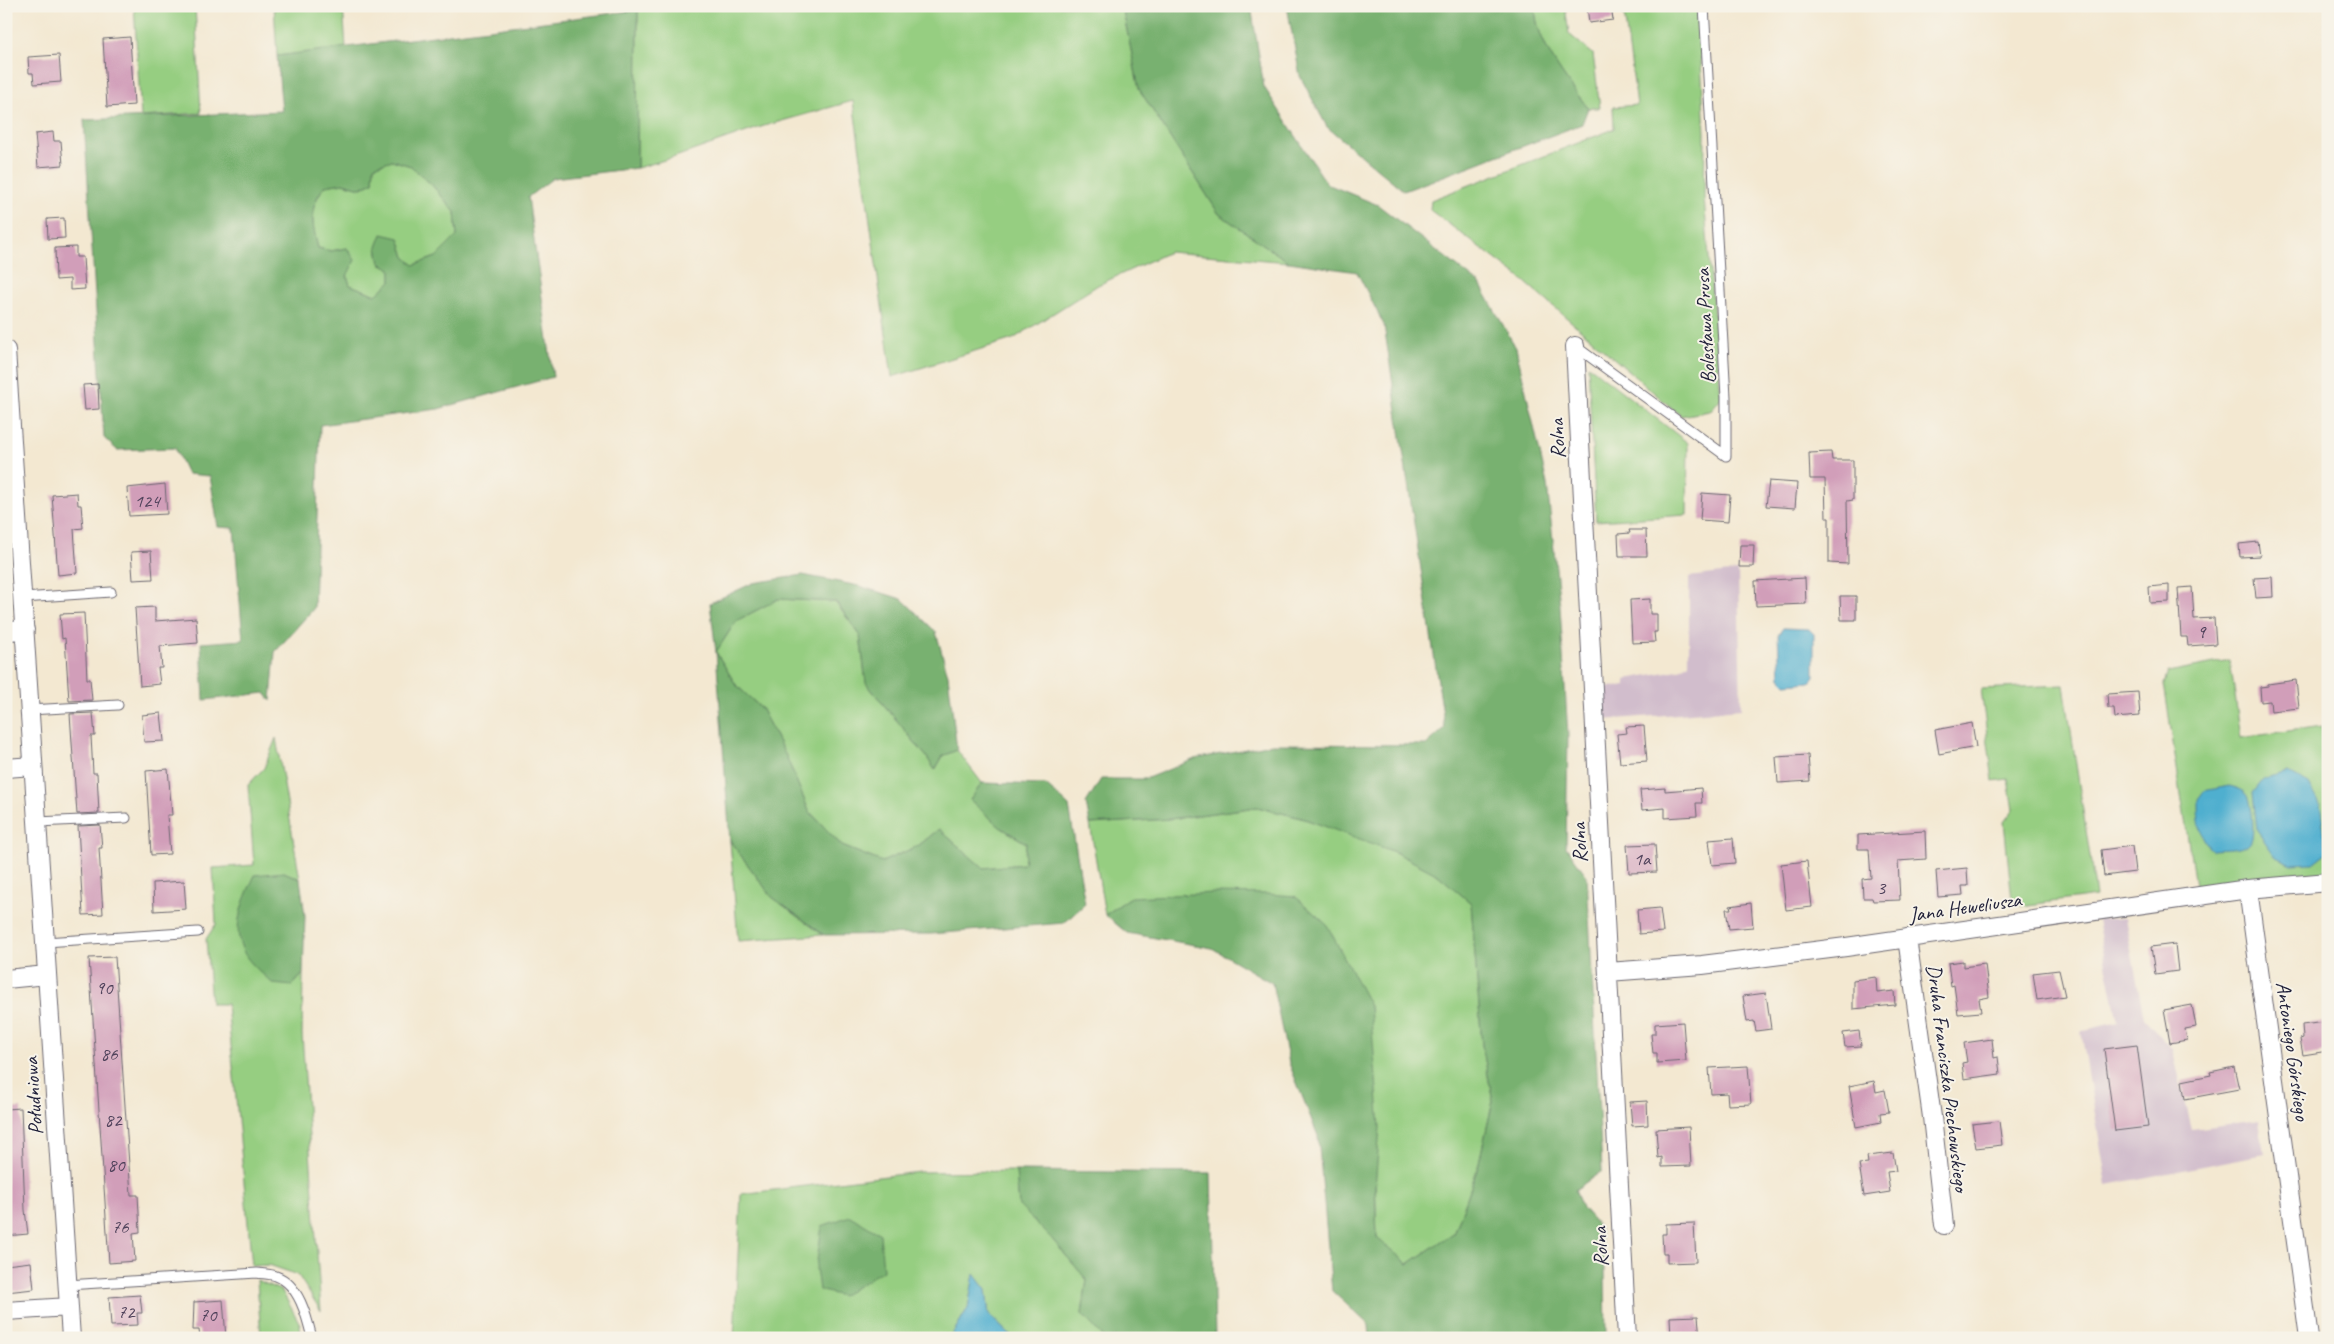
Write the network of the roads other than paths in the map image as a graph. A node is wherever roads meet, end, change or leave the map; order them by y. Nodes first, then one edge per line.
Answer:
1 (1704, 6) edge
2 (1575, 346) joint
3 (6, 350) edge
4 (111, 592) dead end
5 (23, 598) junction
6 (25, 630) junction
7 (6, 631) edge
8 (118, 706) dead end
9 (29, 710) junction
10 (32, 766) junction
11 (6, 768) edge
12 (126, 818) dead end
13 (37, 822) junction
14 (2328, 882) edge
15 (2248, 889) junction
16 (198, 932) dead end
17 (1907, 938) junction
18 (45, 942) junction
19 (1608, 972) junction
20 (47, 975) junction
21 (6, 979) edge
22 (1944, 1225) dead end
23 (68, 1284) junction
24 (69, 1307) junction
25 (6, 1311) edge
26 (71, 1338) edge
27 (312, 1338) edge
28 (1627, 1338) edge
29 (2309, 1338) edge

1 - 2 lane, Bolesława Prusa
2 - 19 street, Rolna
3 - 5 street, Południowa
4 - 5 lane
5 - 6 street, Południowa
6 - 7 street
6 - 9 street, Południowa
8 - 9 lane
9 - 10 street, Południowa
10 - 11 street
10 - 13 street, Południowa
12 - 13 lane
13 - 18 street, Południowa
14 - 15 street, Jana Heweliusza
15 - 17 street, Jana Heweliusza
15 - 29 street, Antoniego Górskiego
16 - 18 lane
17 - 19 street, Jana Heweliusza
17 - 22 street, Druha Franciszka Piechowskiego
18 - 20 street, Południowa
19 - 28 street, Rolna
20 - 21 street
20 - 23 street, Południowa
23 - 24 street, Południowa
23 - 27 lane
24 - 25 street
24 - 26 street, Południowa

